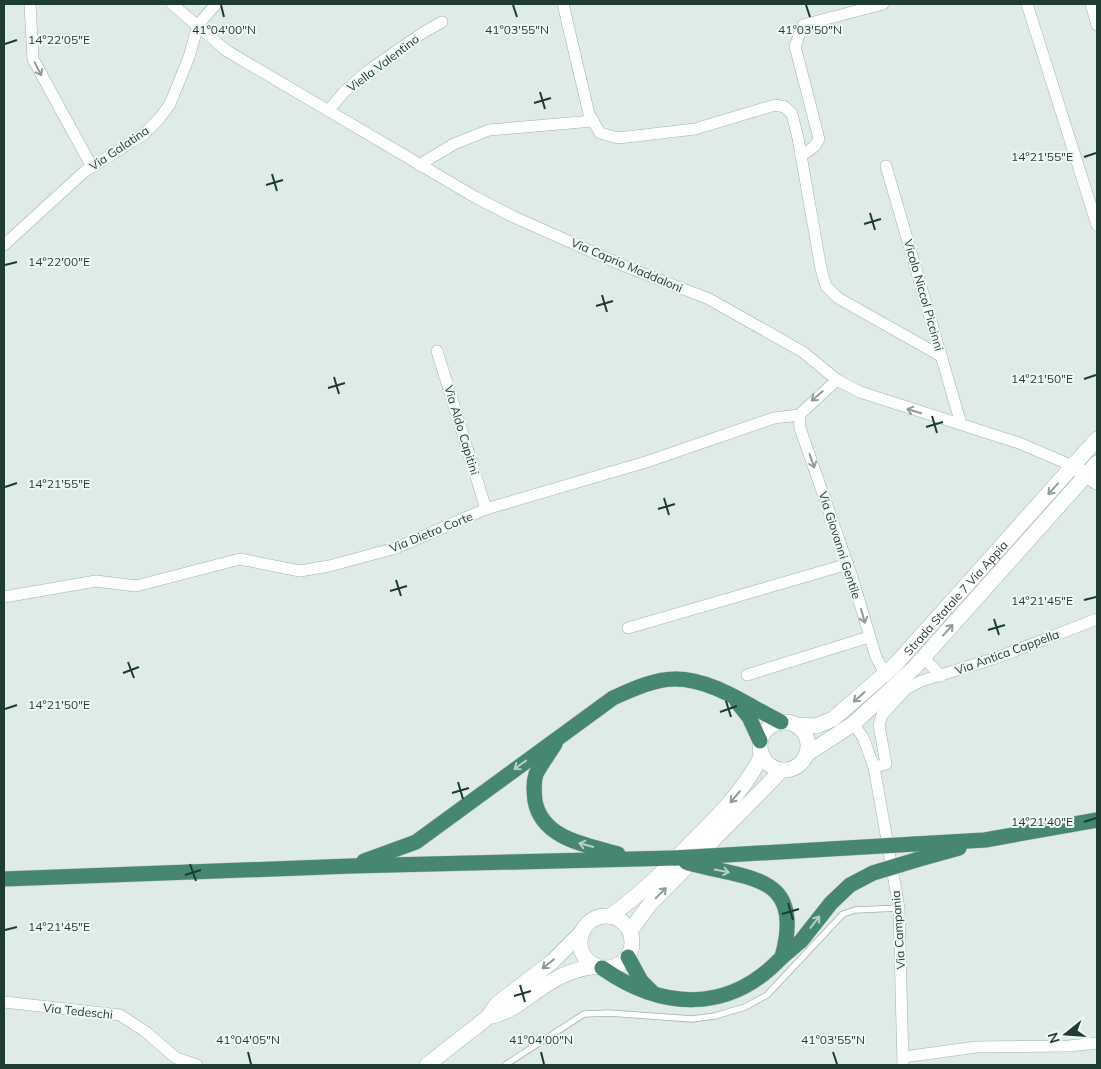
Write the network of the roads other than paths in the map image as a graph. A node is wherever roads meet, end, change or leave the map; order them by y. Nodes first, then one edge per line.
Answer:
1 (30, 4) edge
2 (172, 4) edge
3 (216, 4) edge
4 (563, 4) edge
5 (883, 4) edge
6 (1027, 4) edge
7 (1091, 4) edge
8 (442, 22) dead end
9 (198, 25) junction
10 (1097, 25) edge
11 (329, 110) junction
12 (593, 121) junction
13 (801, 161) junction
14 (419, 165) junction
15 (886, 166) dead end
16 (92, 167) junction
17 (1097, 225) edge
18 (4, 245) edge
19 (437, 351) dead end
20 (941, 356) junction
21 (838, 380) junction
22 (799, 414) junction
23 (961, 424) junction
24 (1097, 440) edge
25 (1093, 459) edge
26 (1074, 466) junction
27 (1092, 478) edge
28 (486, 509) junction
29 (848, 564) junction
30 (4, 597) edge
31 (1097, 619) edge
32 (628, 628) dead end
33 (869, 637) junction
34 (924, 658) junction
35 (885, 674) junction
36 (746, 675) dead end
37 (941, 676) junction
38 (732, 695) junction
39 (789, 724) junction
40 (853, 724) junction
41 (560, 737) junction
42 (761, 749) junction
43 (807, 754) junction
44 (874, 767) junction
45 (781, 771) junction
46 (1097, 820) edge
47 (985, 840) junction
48 (675, 858) junction
49 (633, 859) junction
50 (350, 866) junction
51 (4, 879) edge
52 (899, 908) junction
53 (610, 916) junction
54 (583, 931) junction
55 (630, 931) junction
56 (628, 956) junction
57 (782, 957) junction
58 (599, 967) junction
59 (655, 995) junction
60 (4, 1002) edge
61 (488, 1017) junction
62 (1097, 1043) edge
63 (903, 1061) edge
64 (197, 1065) edge
65 (427, 1065) edge
66 (505, 1065) edge

1 -> 16 street
2 - 9 street, Via Caprio Maddaloni
3 - 9 street, Via Galatina
4 - 12 street
5 - 13 street
6 - 17 street
7 - 10 street
8 - 11 street, Viella Valentino
9 - 11 street, Via Caprio Maddaloni
9 - 16 street, Via Galatina
11 - 14 street, Via Caprio Maddaloni
12 - 13 street
12 - 14 street
13 - 20 street
14 - 21 street, Via Caprio Maddaloni
15 - 20 street, Vicolo Niccol Piccinni
16 - 18 street, Via Galatina
19 - 28 street, Via Aldo Capitini
20 - 23 street, Vicolo Niccol Piccinni
21 -> 22 street
23 -> 21 street, Via Caprio Maddaloni
22 - 28 street, Via Dietro Corte
22 -> 29 street, Via Giovanni Gentile
23 - 26 street, Via Caprio Maddaloni
24 - 25 main road, Strada Statale 7 Via Appia
25 - 26 main road, Strada Statale 7 Via Appia
25 - 27 main road, Strada Statale 7 Via Appia
26 - 27 main road
26 -> 35 main road, Strada Statale 7 Via Appia
34 -> 27 main road, Strada Statale 7 Via Appia
28 - 30 street, Via Dietro Corte
29 - 32 street
29 -> 33 street, Via Giovanni Gentile
31 - 37 street, Via Antica Cappella
33 - 35 street, Via Giovanni Gentile
33 - 36 street
34 - 37 street, Via Antica Cappella
34 - 40 main road, Strada Statale 7 Via Appia
35 -> 39 main road, Strada Statale 7 Via Appia
37 - 44 street
38 - 39 highway
38 - 41 highway
38 - 42 highway
39 - 42 main road
39 - 43 main road
40 - 43 main road, Strada Statale 7 Via Appia
40 - 44 street, Via Campania
49 -> 41 highway
41 -> 50 highway
42 - 45 main road
42 -> 53 main road
43 - 45 main road, Strada Statale 7 Via Appia
44 - 52 street, Via Campania
55 -> 45 main road, Strada Statale 7 Via Appia
46 - 47 highway
47 - 48 highway, bridge
57 -> 47 highway, bridge
48 - 49 highway
48 -> 57 highway, bridge
49 - 50 highway
50 - 51 highway
52 - 63 street, Via Campania
52 - 66 lane
53 - 54 main road
53 - 55 main road
54 - 58 main road
54 -> 61 main road
55 - 56 main road
56 - 58 main road
56 - 59 highway
57 - 59 highway
58 - 59 highway
58 - 61 main road
60 - 64 street, Via Tedeschi
61 - 65 main road
62 - 63 street

